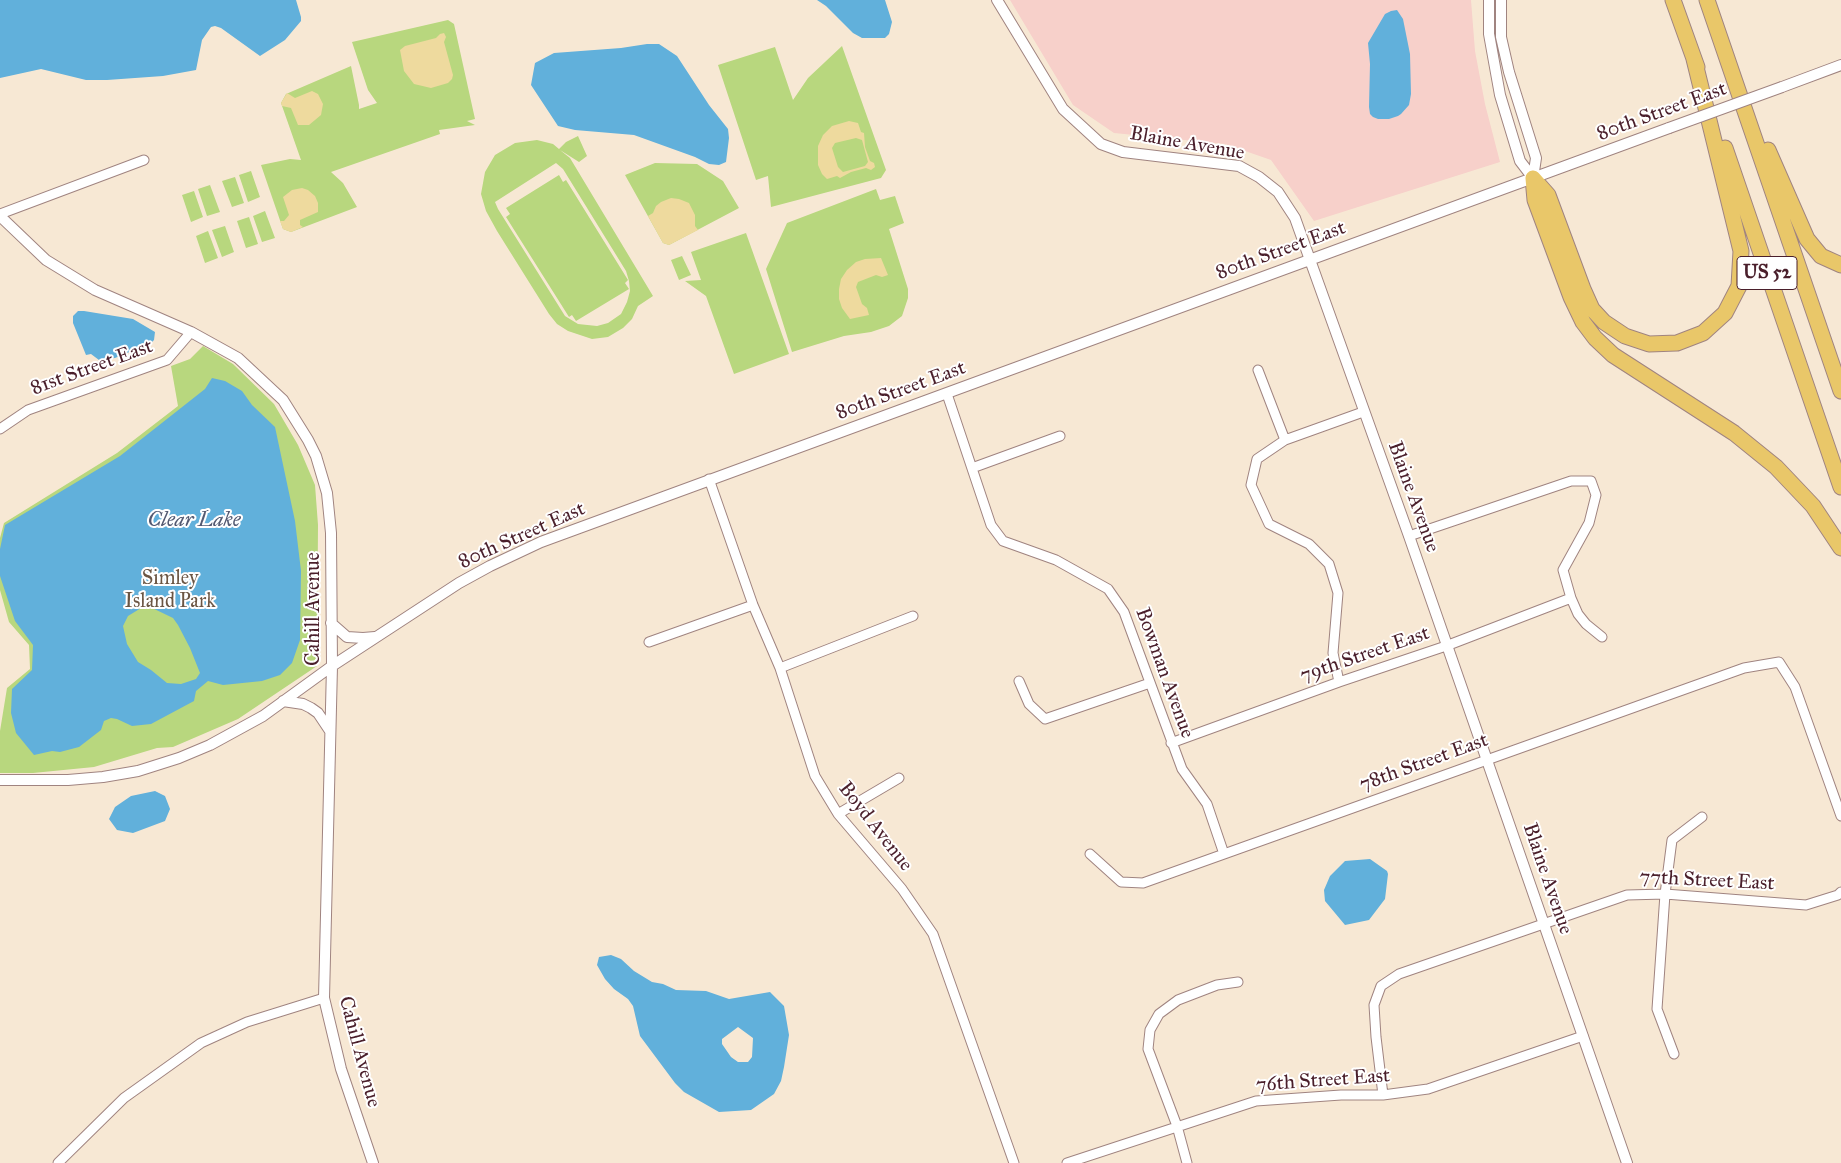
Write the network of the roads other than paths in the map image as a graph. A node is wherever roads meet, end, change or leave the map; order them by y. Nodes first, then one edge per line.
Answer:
1 (997, 0) edge
2 (1489, 0) edge
3 (1501, 0) edge
4 (1673, 0) edge
5 (1707, 0) edge
6 (1724, 48) junction
7 (1694, 59) junction
8 (1841, 66) edge
9 (144, 160) dead end
10 (1533, 178) junction
11 (0, 215) edge
12 (1310, 259) junction
13 (1841, 265) edge
14 (191, 332) junction
15 (1258, 370) dead end
16 (1841, 391) edge
17 (947, 394) junction
18 (1363, 412) junction
19 (0, 429) edge
20 (1060, 436) dead end
21 (1286, 440) junction
22 (972, 468) junction
23 (709, 479) junction
24 (1841, 487) edge
25 (1409, 536) junction
26 (1841, 548) edge
27 (1571, 598) junction
28 (753, 605) junction
29 (913, 616) dead end
30 (331, 623) junction
31 (376, 637) junction
32 (1602, 637) dead end
33 (649, 642) dead end
34 (1446, 646) junction
35 (332, 666) junction
36 (780, 668) junction
37 (1019, 681) dead end
38 (1339, 682) junction
39 (1150, 683) junction
40 (283, 701) junction
41 (330, 732) junction
42 (1171, 743) junction
43 (1487, 760) junction
44 (900, 778) dead end
45 (0, 780) edge
46 (838, 814) junction
47 (1841, 816) edge
48 (1702, 817) dead end
49 (1090, 854) dead end
50 (1224, 854) junction
51 (1841, 892) edge
52 (1665, 894) junction
53 (1544, 922) junction
54 (1238, 982) dead end
55 (324, 998) junction
56 (1583, 1036) junction
57 (1674, 1054) dead end
58 (1383, 1095) junction
59 (1177, 1126) junction
60 (58, 1163) edge
61 (373, 1163) edge
62 (1014, 1163) edge
63 (1067, 1163) edge
64 (1187, 1163) edge
65 (1627, 1163) edge

1 - 12 street, Blaine Avenue
2 - 10 street
3 - 10 street
4 - 7 highway, US 52
5 - 6 highway, US 52
6 - 13 highway
6 - 16 highway, US 52
7 - 10 highway
7 - 24 highway, US 52
8 - 10 street, 80th Street East, bridge
9 - 11 street
10 - 12 street, 80th Street East
10 - 26 highway
11 - 14 street, Cahill Avenue
12 - 17 street, 80th Street East
12 - 18 street, Blaine Avenue
14 - 19 street, 81st Street East
14 - 30 street, Cahill Avenue
15 - 21 street
17 - 22 street, Bowman Avenue
17 - 23 street, 80th Street East
18 - 21 street
18 - 25 street, Blaine Avenue
20 - 22 street
21 - 38 street
22 - 39 street, Bowman Avenue
23 - 28 street, Boyd Avenue
23 - 31 street, 80th Street East
25 - 27 street
25 - 34 street, Blaine Avenue
27 - 32 street
27 - 34 street, 79th Street East
28 - 33 street
28 - 36 street, Boyd Avenue
29 - 36 street
30 - 31 street
30 - 35 street, Cahill Avenue
31 - 35 street, 80th Street East
34 - 38 street, 79th Street East
34 - 43 street, Blaine Avenue
35 - 40 street, 80th Street East
35 - 41 street, Cahill Avenue
36 - 46 street, Boyd Avenue
37 - 39 street
38 - 42 street, 79th Street East
39 - 42 street, Bowman Avenue
40 - 41 street
40 - 45 street, 80th Street East
41 - 55 street, Cahill Avenue
42 - 50 street, Bowman Avenue
43 - 47 street, 78th Street East
43 - 50 street, 78th Street East
43 - 53 street, Blaine Avenue
44 - 46 street
46 - 62 street, Boyd Avenue
48 - 52 street
49 - 50 street, 78th Street East
51 - 52 street, 77th Street East
52 - 53 street, 77th Street East
52 - 57 street
53 - 56 street, Blaine Avenue
53 - 58 street, 77th Street East
54 - 59 street
55 - 60 street
55 - 61 street, Cahill Avenue
56 - 58 street, 76th Street East
56 - 65 street, Blaine Avenue
58 - 59 street, 76th Street East
59 - 63 street, 76th Street East
59 - 64 street

